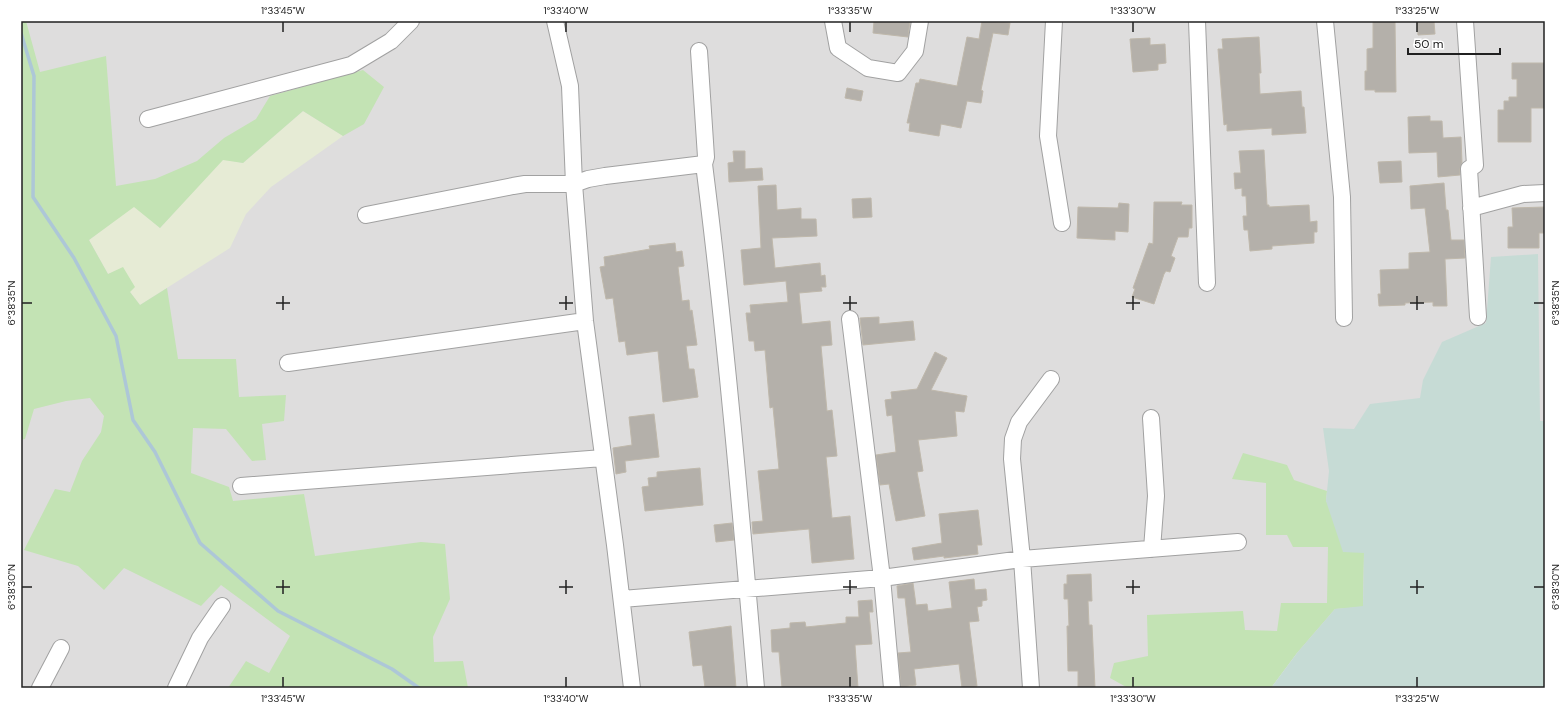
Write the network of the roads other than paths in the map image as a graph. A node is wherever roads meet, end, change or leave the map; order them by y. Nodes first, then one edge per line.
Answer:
1 (411, 21) edge
2 (555, 21) edge
3 (833, 21) edge
4 (920, 21) edge
5 (1054, 21) edge
6 (1197, 21) edge
7 (1325, 21) edge
8 (1465, 21) edge
9 (699, 51) dead end
10 (148, 119) dead end
11 (704, 164) junction
12 (574, 184) junction
13 (1545, 193) edge
14 (1471, 208) junction
15 (366, 215) dead end
16 (1062, 223) dead end
17 (1207, 283) dead end
18 (1478, 317) dead end
19 (1344, 318) dead end
20 (850, 319) dead end
21 (585, 321) junction
22 (288, 363) dead end
23 (1051, 379) dead end
24 (1152, 418) dead end
25 (603, 458) junction
26 (241, 486) dead end
27 (1238, 542) dead end
28 (1152, 549) junction
29 (1022, 559) junction
30 (882, 578) junction
31 (748, 589) junction
32 (622, 599) junction
33 (222, 606) dead end
34 (61, 648) dead end
35 (40, 688) edge
36 (176, 688) edge
37 (632, 688) edge
38 (756, 688) edge
39 (892, 688) edge
40 (1031, 688) edge

1 - 10 street
2 - 12 street
3 - 4 street
5 - 16 street
6 - 17 street
7 - 19 street
8 - 14 street
9 - 11 street
11 - 12 street
11 - 31 street
12 - 15 street
12 - 21 street
13 - 14 street
14 - 18 street
20 - 30 street
21 - 22 street
21 - 25 street
23 - 29 street
24 - 28 street
25 - 26 street
25 - 32 street
27 - 28 street
28 - 29 street
29 - 30 street
29 - 40 street
30 - 31 street
30 - 39 street
31 - 32 street
31 - 38 street
32 - 37 street
33 - 36 street
34 - 35 street

